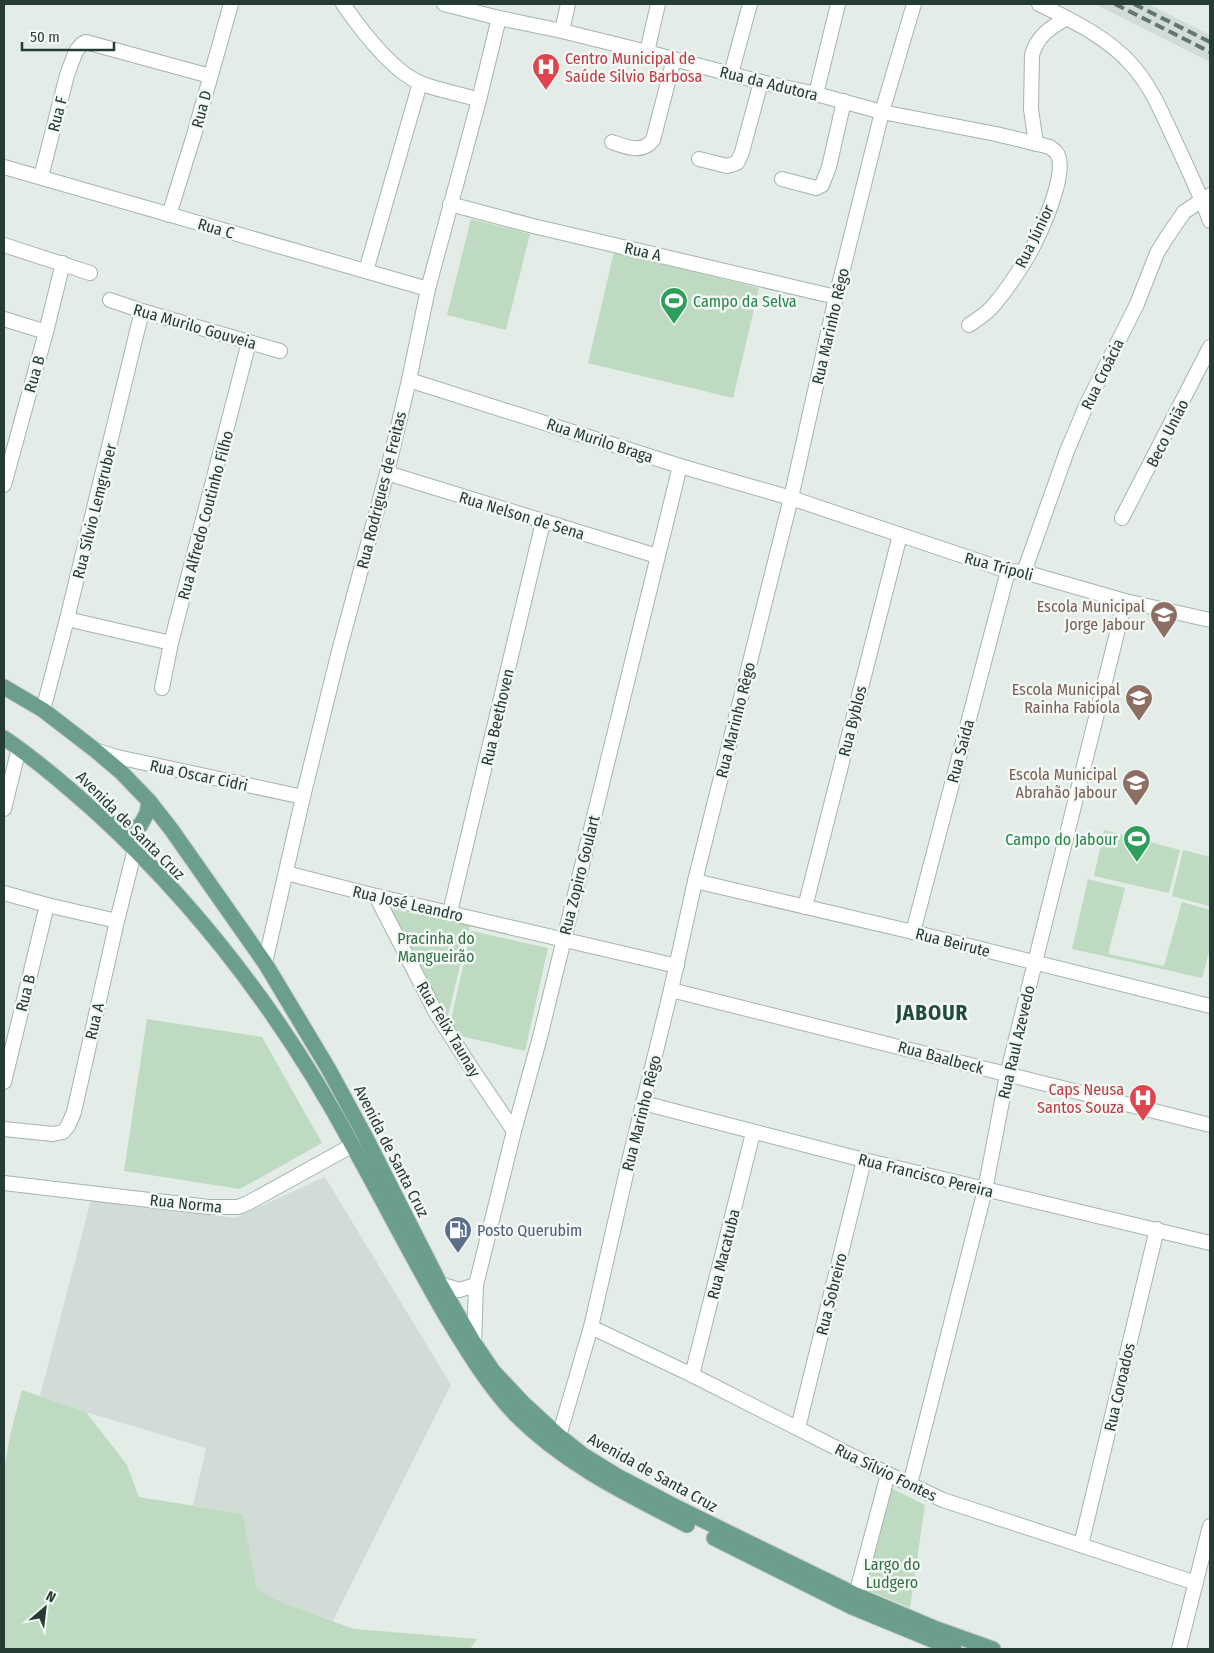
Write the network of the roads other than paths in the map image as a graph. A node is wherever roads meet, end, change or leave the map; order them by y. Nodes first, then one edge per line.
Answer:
1 (231, 4) edge
2 (343, 4) edge
3 (444, 4) edge
4 (568, 4) edge
5 (658, 4) edge
6 (750, 4) edge
7 (838, 4) edge
8 (914, 4) edge
9 (1039, 4) edge
10 (479, 8) edge
11 (500, 18) junction
12 (1067, 18) junction
13 (562, 31) junction
14 (647, 52) junction
15 (674, 59) junction
16 (731, 74) junction
17 (210, 76) junction
18 (761, 82) junction
19 (420, 83) junction
20 (816, 94) junction
21 (479, 100) junction
22 (844, 101) junction
23 (882, 112) junction
24 (612, 142) dead end
25 (1036, 144) junction
26 (700, 159) dead end
27 (4, 167) edge
28 (41, 177) junction
29 (782, 179) dead end
30 (1206, 198) edge
31 (450, 204) junction
32 (169, 215) junction
33 (1210, 221) edge
34 (4, 245) edge
35 (62, 263) junction
36 (366, 271) junction
37 (90, 273) dead end
38 (428, 290) junction
39 (836, 296) junction
40 (110, 300) dead end
41 (142, 311) junction
42 (4, 320) edge
43 (969, 325) dead end
44 (46, 332) junction
45 (249, 342) junction
46 (1210, 347) edge
47 (280, 351) dead end
48 (409, 380) junction
49 (10, 437) edge
50 (680, 466) junction
51 (387, 473) junction
52 (4, 485) edge
53 (791, 498) junction
54 (1122, 518) dead end
55 (543, 522) junction
56 (900, 535) junction
57 (657, 556) junction
58 (1008, 571) junction
59 (1024, 572) junction
60 (1125, 601) junction
61 (67, 619) junction
62 (1210, 620) edge
63 (171, 643) junction
64 (4, 687) edge
65 (162, 688) dead end
66 (43, 710) junction
67 (4, 738) edge
68 (19, 748) junction
69 (95, 750) junction
70 (303, 797) junction
71 (149, 801) junction
72 (4, 809) edge
73 (104, 820) junction
74 (135, 849) junction
75 (286, 872) junction
76 (695, 881) junction
77 (4, 893) edge
78 (376, 896) junction
79 (47, 905) junction
80 (805, 907) junction
81 (450, 912) junction
82 (117, 921) junction
83 (913, 932) junction
84 (564, 940) junction
85 (1035, 962) junction
86 (266, 963) junction
87 (676, 966) junction
88 (671, 990) junction
89 (1210, 1003) edge
90 (1007, 1075) junction
91 (4, 1082) edge
92 (643, 1103) junction
93 (1210, 1125) edge
94 (4, 1129) edge
95 (514, 1131) junction
96 (754, 1133) junction
97 (353, 1145) junction
98 (864, 1160) junction
99 (4, 1183) edge
100 (985, 1190) junction
101 (1157, 1229) junction
102 (1210, 1243) edge
103 (440, 1284) junction
104 (476, 1284) junction
105 (591, 1327) junction
106 (474, 1343) junction
107 (692, 1375) junction
108 (798, 1428) junction
109 (559, 1436) junction
110 (888, 1474) junction
111 (910, 1484) junction
112 (1210, 1526) edge
113 (1081, 1545) junction
114 (1196, 1583) junction
115 (854, 1602) junction
116 (954, 1649) edge
117 (993, 1649) edge
118 (1180, 1649) edge

1 - 17 street, Rua D
2 - 19 street
3 - 10 street, Rua da Adutora
4 - 13 street
5 - 14 street
6 - 16 street
7 - 20 street
8 - 23 street, Rua Marinho Rêgo
9 - 12 street
10 - 11 street, Rua da Adutora
11 - 13 street, Rua da Adutora
11 - 21 street, Rua Rodrigues de Freitas
12 - 25 street
12 - 30 street
13 - 14 street, Rua da Adutora
14 - 15 street, Rua da Adutora
15 - 16 street, Rua da Adutora
15 - 24 street
16 - 18 street, Rua da Adutora
17 - 28 street, Rua F
17 - 32 street, Rua D
18 - 20 street, Rua da Adutora
18 - 26 street
19 - 21 street
19 - 36 street
20 - 22 street, Rua da Adutora
21 - 31 street, Rua Rodrigues de Freitas
22 - 23 street, Rua da Adutora
22 - 29 street
23 - 25 street, Rua da Adutora
23 - 39 street, Rua Marinho Rêgo
25 - 43 street, Rua Júnior
27 - 28 street, Rua C
28 - 32 street, Rua C
30 - 33 street
30 - 59 street, Rua Croácia
31 - 38 street, Rua Rodrigues de Freitas
31 - 39 street, Rua A
32 - 36 street, Rua C
34 - 35 street
35 - 37 street
35 - 44 street, Rua B
36 - 38 street, Rua C
38 - 48 street, Rua Rodrigues de Freitas
39 - 53 street, Rua Marinho Rêgo
40 - 41 street, Rua Murilo Gouveia
41 - 45 street, Rua Murilo Gouveia
41 - 61 street, Rua Sílvio Lemgruber
42 - 44 street
44 - 49 street, Rua B
45 - 47 street, Rua Murilo Gouveia
45 - 63 street, Rua Alfredo Coutinho Filho
46 - 54 street, Beco União
48 - 50 street, Rua Murilo Braga
48 - 51 street, Rua Rodrigues de Freitas
49 - 52 street, Rua B
50 - 53 street, Rua Murilo Braga
50 - 57 street, Rua Zopiro Goulart
51 - 55 street, Rua Nelson de Sena
51 - 70 street, Rua Rodrigues de Freitas
53 - 56 street, Rua Trípoli
53 - 76 street, Rua Marinho Rêgo
55 - 57 street, Rua Nelson de Sena
55 - 81 street, Rua Beethoven
56 - 58 street, Rua Trípoli
56 - 80 street, Rua Byblos
57 - 84 street, Rua Zopiro Goulart
58 - 59 street, Rua Trípoli
58 - 83 street, Rua Saída
59 - 60 street, Rua Trípoli
60 - 62 street, Rua Trípoli
60 - 85 street, Rua Raul Azevedo
61 - 63 street
61 - 66 street, Rua Sílvio Lemgruber
63 - 65 street, Rua Alfredo Coutinho Filho
64 - 66 main road, Avenida de Santa Cruz
66 - 69 main road, Avenida de Santa Cruz
67 - 68 main road, Avenida de Santa Cruz
68 - 72 street
68 - 73 main road, Avenida de Santa Cruz
69 - 70 street, Rua Oscar Cidri
69 - 71 main road, Avenida de Santa Cruz
70 - 75 street, Rua Rodrigues de Freitas
71 - 73 main road
71 - 86 main road, Avenida de Santa Cruz
73 - 74 main road, Avenida de Santa Cruz
74 - 82 street, Rua A
74 - 97 main road, Avenida de Santa Cruz
75 - 78 street, Rua José Leandro
75 - 86 street, Rua Rodrigues de Freitas
76 - 80 street, Rua Beirute
76 - 87 street, Rua Marinho Rêgo
77 - 79 street
78 - 81 street, Rua José Leandro
78 - 95 street, Rua Felix Taunay
79 - 82 street
79 - 91 street, Rua B
80 - 83 street, Rua Beirute
81 - 84 street, Rua José Leandro
82 - 94 street, Rua A
83 - 85 street, Rua Beirute
84 - 87 street, Rua José Leandro
84 - 95 street, Rua Zopiro Goulart
85 - 89 street, Rua Beirute
85 - 90 street, Rua Raul Azevedo
86 - 103 main road, Avenida de Santa Cruz
87 - 88 street, Rua Marinho Rêgo
88 - 90 street, Rua Baalbeck
88 - 92 street, Rua Marinho Rêgo
90 - 93 street, Rua Baalbeck
90 - 100 street, Rua Raul Azevedo
92 - 96 street, Rua Francisco Pereira
92 - 105 street, Rua Marinho Rêgo
95 - 104 street, Rua Zopiro Goulart
96 - 98 street, Rua Francisco Pereira
96 - 107 street, Rua Macatuba
97 - 99 street, Rua Norma
97 - 115 main road, Avenida de Santa Cruz
98 - 100 street, Rua Francisco Pereira
98 - 108 street, Rua Sobreiro
100 - 101 street, Rua Francisco Pereira
100 - 111 street, Rua Raul Azevedo
101 - 102 street, Rua Francisco Pereira
101 - 113 street, Rua Coroados
103 - 104 street
103 - 106 main road, Avenida de Santa Cruz
104 - 106 street, Rua Zopiro Goulart
105 - 107 street, Rua Sílvio Fontes
105 - 109 street, Rua Marinho Rêgo
106 - 109 main road, Avenida de Santa Cruz
107 - 108 street, Rua Sílvio Fontes
108 - 110 street, Rua Sílvio Fontes
109 - 115 main road, Avenida de Santa Cruz
110 - 111 street, Rua Sílvio Fontes
110 - 115 street
111 - 113 street, Rua Sílvio Fontes
112 - 114 street
113 - 114 street, Rua Sílvio Fontes
114 - 118 street
115 - 116 main road, Avenida de Santa Cruz
115 - 117 main road, Avenida de Santa Cruz

